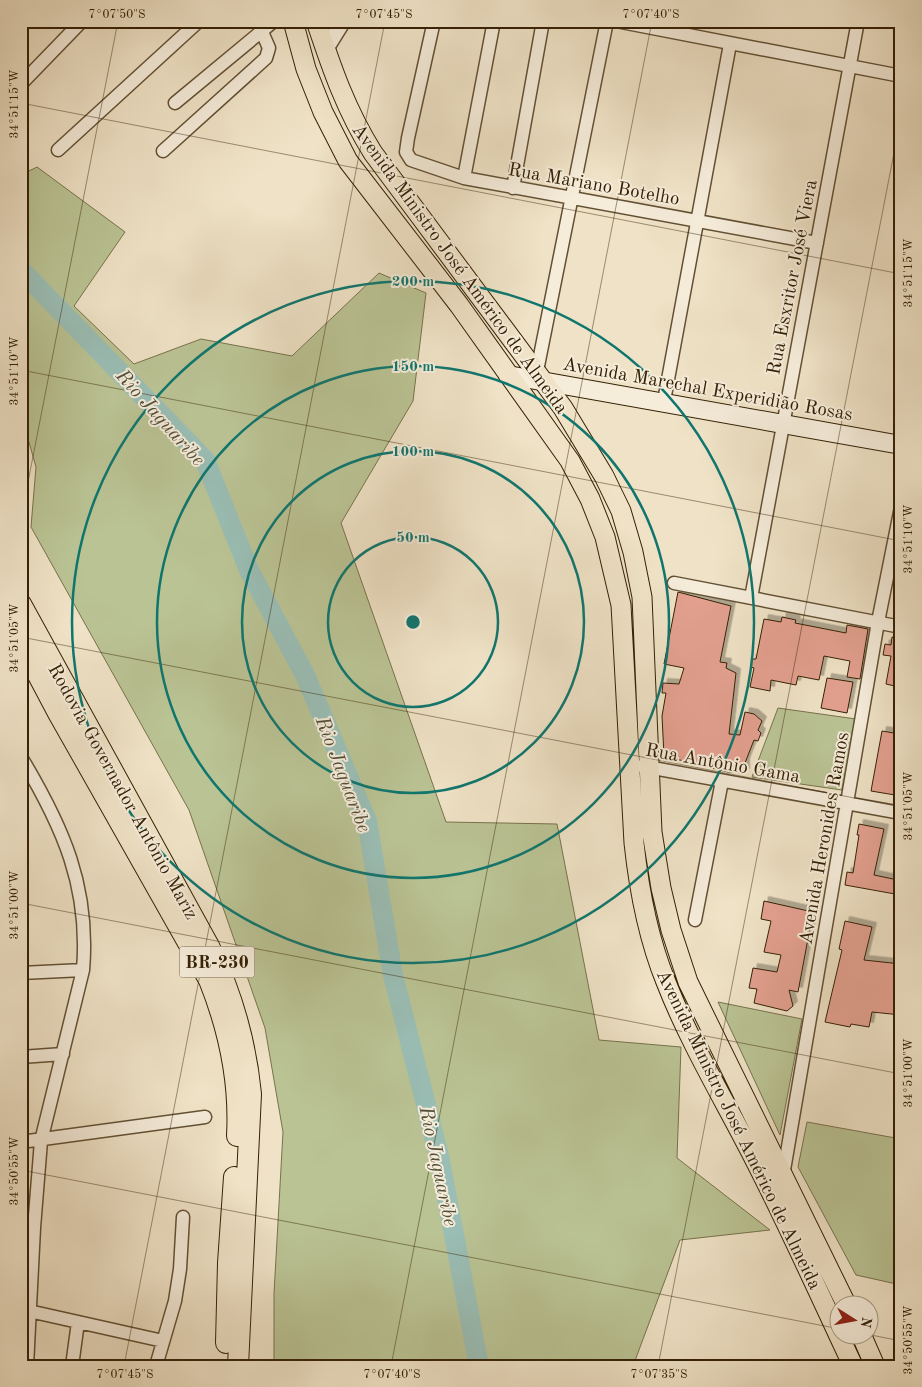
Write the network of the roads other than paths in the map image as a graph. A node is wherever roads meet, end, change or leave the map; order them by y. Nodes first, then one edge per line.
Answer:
1 (82, 21) edge
2 (199, 21) edge
3 (274, 21) edge
4 (293, 21) edge
5 (316, 21) edge
6 (343, 21) edge
7 (434, 21) edge
8 (494, 21) edge
9 (542, 21) edge
10 (607, 21) edge
11 (616, 21) edge
12 (858, 21) edge
13 (262, 32) junction
14 (730, 44) junction
15 (326, 50) junction
16 (850, 66) junction
17 (901, 76) edge
18 (21, 84) edge
19 (175, 103) dead end
20 (58, 150) dead end
21 (163, 151) dead end
22 (464, 178) junction
23 (513, 188) junction
24 (572, 199) junction
25 (698, 221) junction
26 (817, 243) junction
27 (508, 375) junction
28 (539, 375) junction
29 (664, 401) junction
30 (783, 423) junction
31 (586, 444) junction
32 (901, 445) edge
33 (570, 461) junction
34 (901, 507) edge
35 (674, 583) dead end
36 (750, 598) junction
37 (21, 604) edge
38 (878, 622) junction
39 (901, 626) edge
40 (21, 643) edge
41 (21, 757) edge
42 (628, 764) junction
43 (648, 766) junction
44 (722, 781) junction
45 (848, 803) junction
46 (901, 813) edge
47 (695, 920) dead end
48 (83, 970) junction
49 (21, 973) edge
50 (63, 1054) junction
51 (21, 1057) edge
52 (205, 1117) dead end
53 (41, 1141) junction
54 (21, 1142) edge
55 (783, 1176) junction
56 (183, 1217) dead end
57 (28, 1228) edge
58 (841, 1294) edge
59 (25, 1311) edge
60 (78, 1322) junction
61 (163, 1341) junction
62 (866, 1344) edge
63 (27, 1366) edge
64 (72, 1366) edge
65 (156, 1366) edge
66 (226, 1366) edge
67 (238, 1366) edge
68 (854, 1366) edge
69 (876, 1366) edge

1 - 18 street
2 - 20 street
3 - 13 street
4 - 27 main road, Avenida Ministro José Américo de Almeida
5 - 15 main road, Avenida Ministro José Américo de Almeida
6 - 15 street
7 - 22 street, Rua Mariano Botelho
8 - 22 street
9 - 23 street
10 - 24 street
11 - 14 street
12 - 16 street, Rua Esxritor José Viera
13 - 19 street
13 - 21 street
14 - 16 street
14 - 25 street
15 - 28 main road, Avenida Ministro José Américo de Almeida
16 - 17 street
16 - 26 street, Rua Esxritor José Viera
22 - 23 street, Rua Mariano Botelho
23 - 24 street, Rua Mariano Botelho
24 - 25 street, Rua Mariano Botelho
24 - 28 street
25 - 26 street, Rua Mariano Botelho
25 - 29 street
26 - 30 street, Rua Esxritor José Viera
27 - 28 main road, Avenida Marechal Experidião Rosas
27 - 33 main road, Avenida Ministro José Américo de Almeida
28 - 29 main road, Avenida Marechal Experidião Rosas
28 - 31 main road, Avenida Ministro José Américo de Almeida
29 - 30 main road, Avenida Marechal Experidião Rosas
30 - 32 main road, Avenida Marechal Experidião Rosas
30 - 36 street, Rua Esxritor José Viera
31 - 33 main road
31 - 43 main road, Avenida Ministro José Américo de Almeida
33 - 42 main road, Avenida Ministro José Américo de Almeida
34 - 38 street, Avenida Heronides Ramos
35 - 36 street
36 - 38 street
37 - 67 highway, Rodovia Governador Antônio Mariz / BR-230
38 - 39 street
38 - 45 street, Avenida Heronides Ramos
40 - 66 highway, Rodovia Governador Antônio Mariz / BR-230
41 - 48 street
42 - 43 street, Rua Antônio Gama
42 - 68 main road, Avenida Ministro José Américo de Almeida
43 - 44 street, Rua Antônio Gama
43 - 55 main road, Avenida Ministro José Américo de Almeida
44 - 45 street, Rua Antônio Gama
44 - 47 street
45 - 46 street, Rua Antônio Gama
45 - 55 street, Avenida Heronides Ramos
48 - 49 street
48 - 50 street
50 - 51 street
50 - 53 street
52 - 53 street
53 - 54 street
53 - 57 street
55 - 58 main road, Avenida Ministro José Américo de Almeida
56 - 61 street
57 - 59 street
59 - 60 street
59 - 63 street
60 - 61 street
60 - 64 street
61 - 65 street
62 - 69 main road

